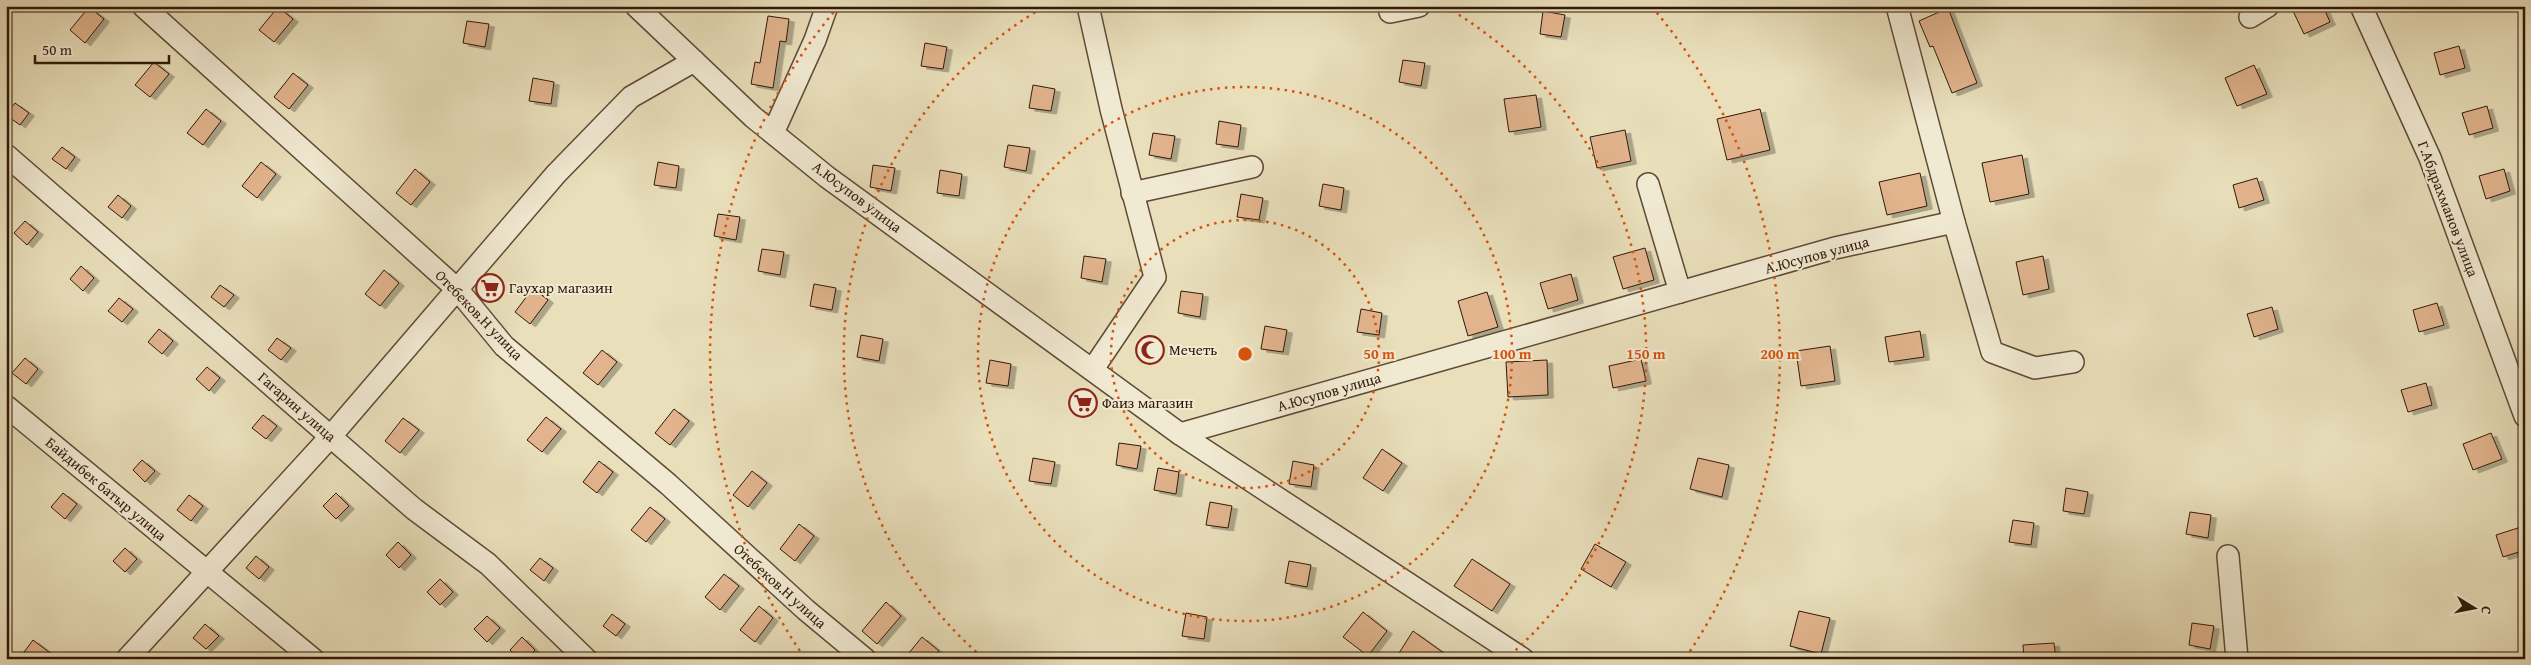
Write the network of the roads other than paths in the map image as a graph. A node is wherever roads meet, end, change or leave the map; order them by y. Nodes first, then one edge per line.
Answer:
1 (143, 6) edge
2 (636, 6) edge
3 (827, 6) edge
4 (1088, 6) edge
5 (1389, 6) edge
6 (1419, 6) edge
7 (1897, 6) edge
8 (2361, 6) edge
9 (694, 61) junction
10 (773, 134) junction
11 (6, 155) edge
12 (1252, 167) dead end
13 (1648, 184) dead end
14 (1132, 193) junction
15 (1954, 222) junction
16 (458, 290) junction
17 (1680, 292) junction
18 (2073, 362) dead end
19 (1093, 370) junction
20 (6, 406) edge
21 (2525, 416) edge
22 (1180, 434) junction
23 (331, 436) junction
24 (2228, 556) dead end
25 (206, 571) junction
26 (127, 659) edge
27 (313, 659) edge
28 (586, 659) edge
29 (865, 659) edge
30 (1523, 659) edge
31 (2237, 659) edge

1 - 16 street, Отебеков.Н улица
2 - 9 street, А.Юсупов улица
3 - 10 street
4 - 14 street
5 - 6 street
7 - 15 street
8 - 21 street, Г.Абдрахманов улица
9 - 10 street, А.Юсупов улица
9 - 16 street
10 - 19 street, А.Юсупов улица
11 - 23 street, Гагарин улица
12 - 14 street
13 - 17 street
14 - 19 street
15 - 17 street, А.Юсупов улица
15 - 18 street
16 - 23 street
16 - 29 street, Отебеков.Н улица
17 - 22 street, А.Юсупов улица
19 - 22 street, А.Юсупов улица
20 - 25 street, Байдибек батыр улица
22 - 30 street, А.Юсупов улица
23 - 25 street
23 - 28 street, Гагарин улица
24 - 31 street
25 - 26 street
25 - 27 street, Байдибек батыр улица

